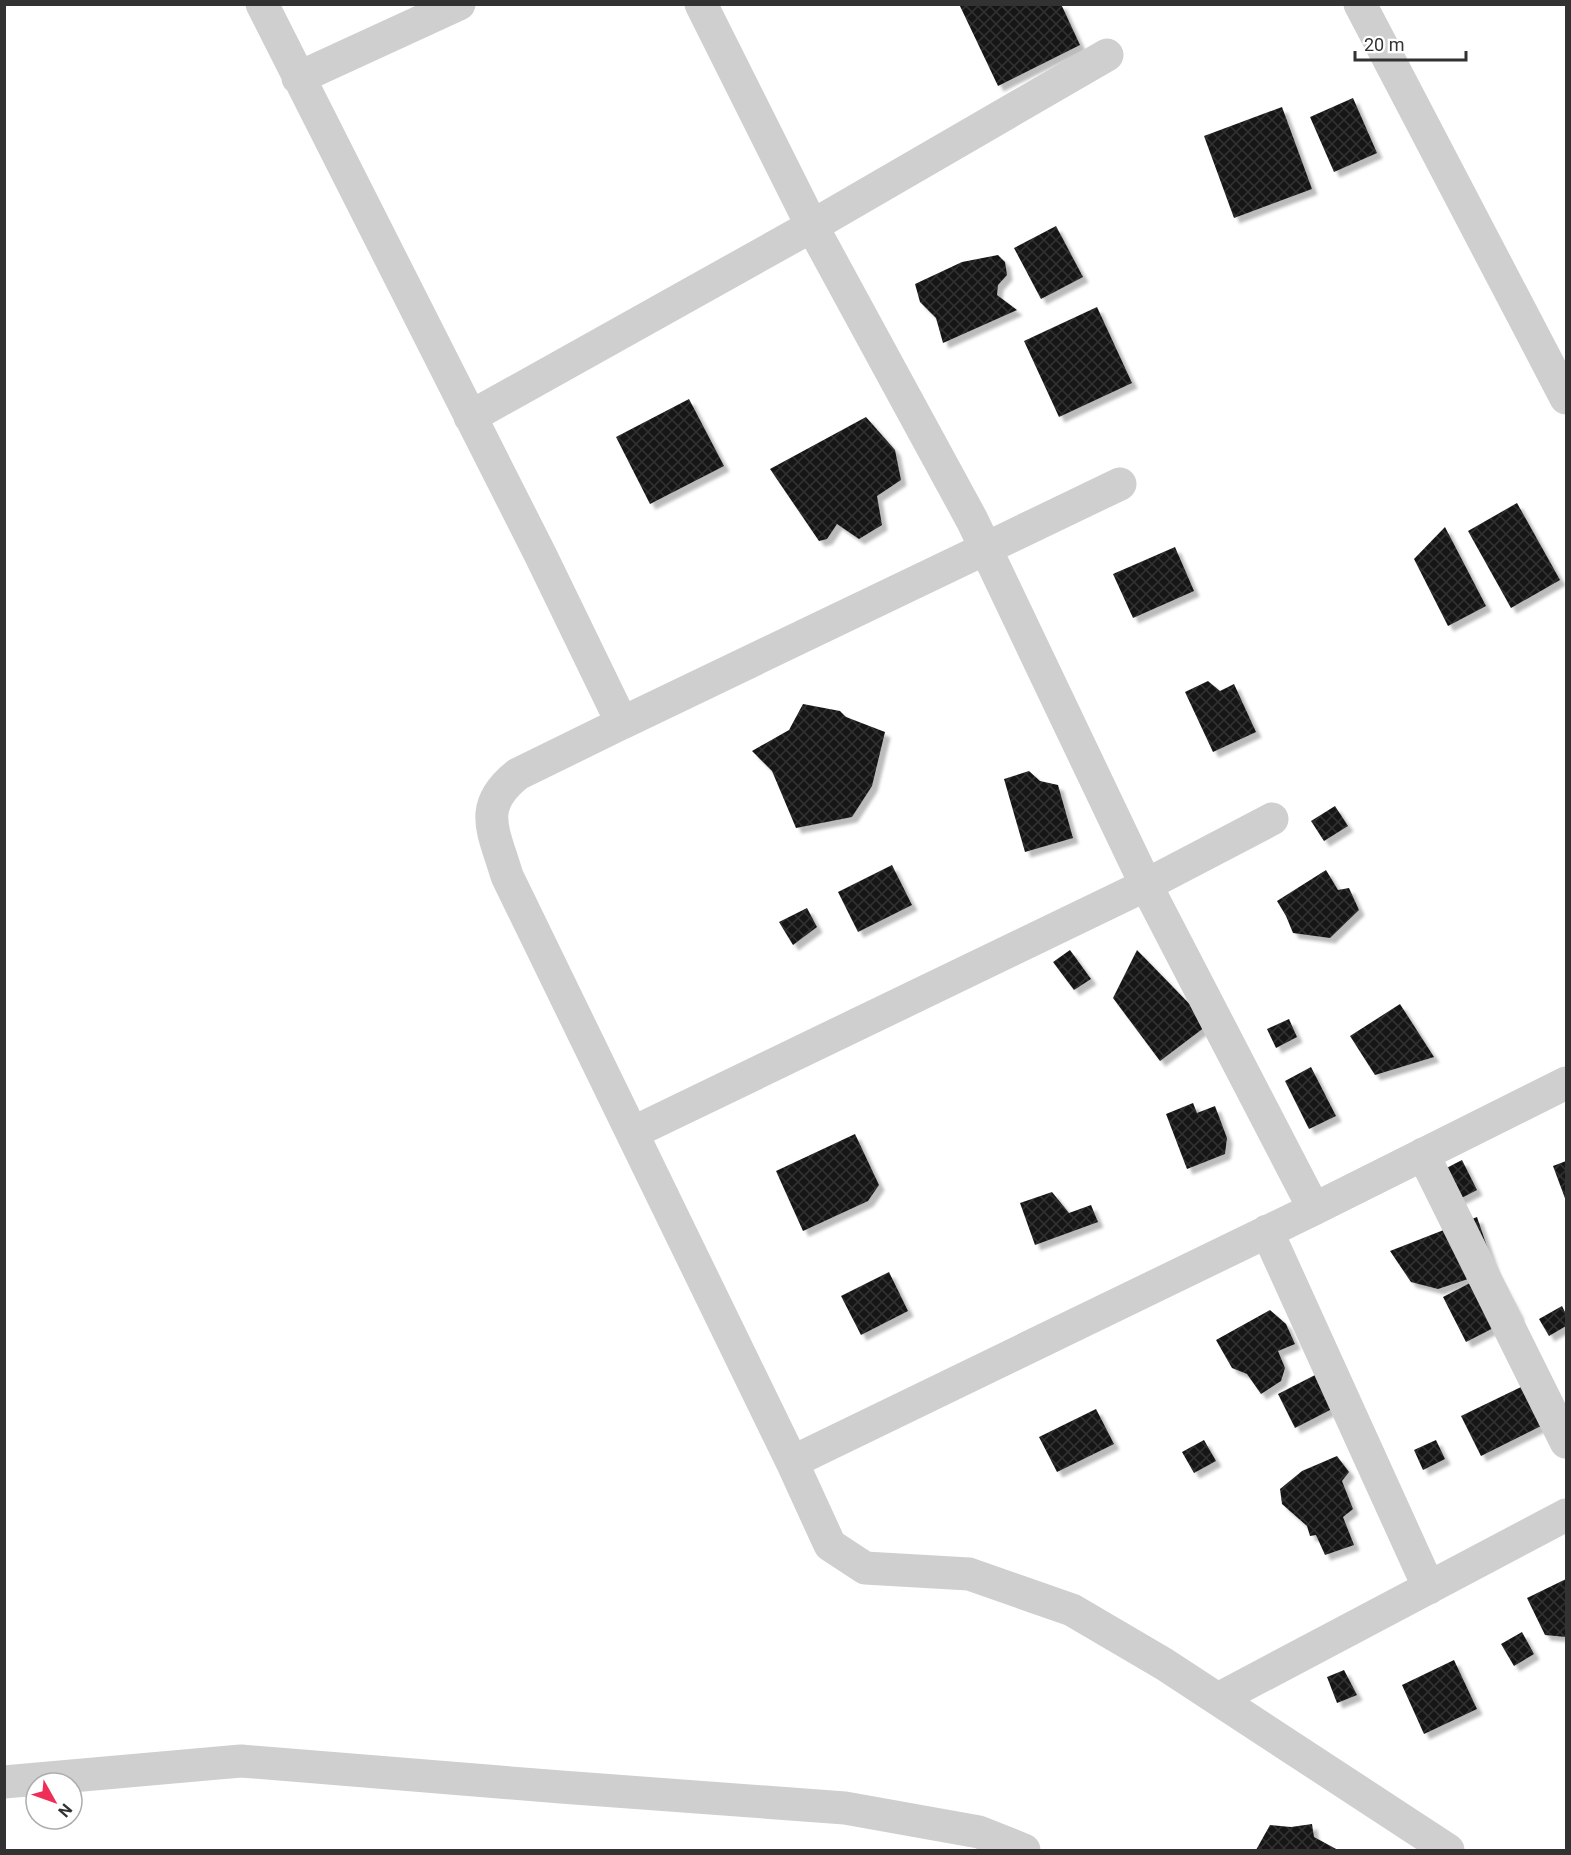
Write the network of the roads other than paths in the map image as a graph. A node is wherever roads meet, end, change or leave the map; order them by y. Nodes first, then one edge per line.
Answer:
1 (262, 4) edge
2 (459, 4) edge
3 (701, 4) edge
4 (1360, 4) edge
5 (1107, 55) dead end
6 (298, 78) junction
7 (812, 226) junction
8 (1566, 398) edge
9 (470, 417) junction
10 (1120, 484) dead end
11 (986, 549) junction
12 (622, 723) junction
13 (1272, 819) dead end
14 (1146, 885) junction
15 (1566, 1083) edge
16 (632, 1133) junction
17 (1423, 1154) junction
18 (1314, 1209) junction
19 (1267, 1231) junction
20 (1566, 1442) edge
21 (792, 1461) junction
22 (1566, 1515) edge
23 (1429, 1588) junction
24 (1218, 1699) junction
25 (4, 1782) edge
26 (1024, 1851) edge
27 (1448, 1851) edge

1 - 6 street
2 - 6 street
3 - 7 street
4 - 8 street
5 - 7 street
6 - 9 street
7 - 9 street
7 - 11 street
9 - 12 street
10 - 11 street
11 - 12 street
11 - 14 street
12 - 16 street
13 - 14 street
14 - 16 street
14 - 18 street
15 - 17 street
16 - 21 street
17 - 18 street
17 - 20 street
18 - 19 street
19 - 21 street
19 - 23 street
21 - 24 street
22 - 23 street
23 - 24 street
24 - 27 street
25 - 26 street

